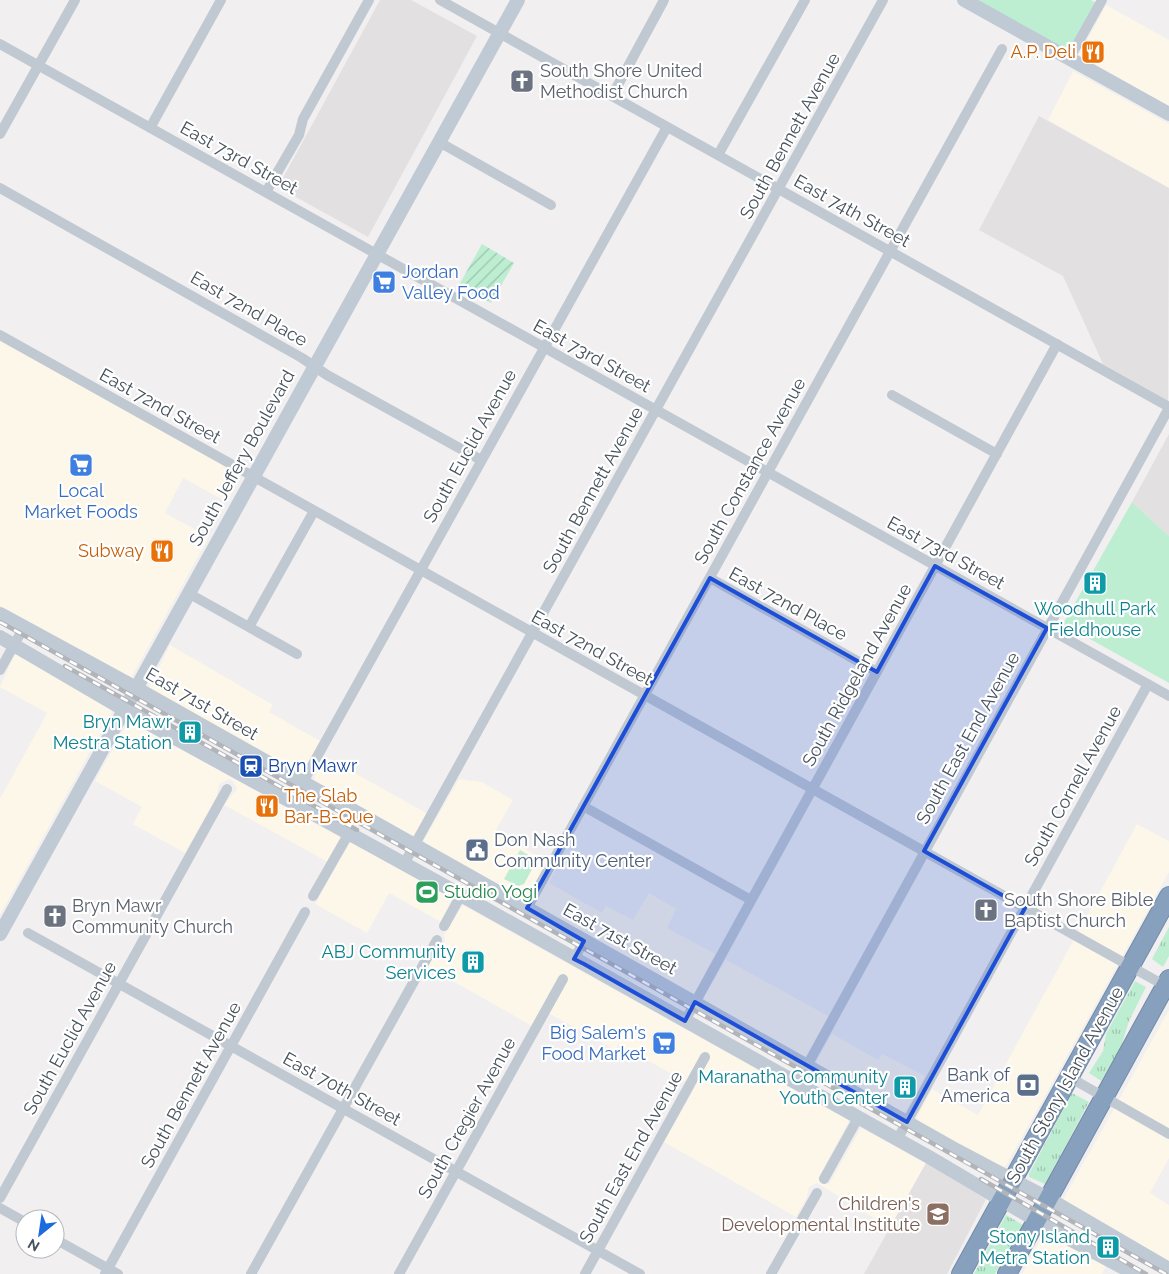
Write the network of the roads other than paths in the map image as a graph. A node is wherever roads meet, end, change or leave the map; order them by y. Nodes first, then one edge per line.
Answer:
1 (75, 0) edge
2 (221, 0) edge
3 (369, 0) edge
4 (440, 0) edge
5 (518, 0) edge
6 (664, 0) edge
7 (805, 0) edge
8 (884, 0) edge
9 (964, 0) edge
10 (1102, 0) edge
11 (499, 33) junction
12 (0, 44) edge
13 (1002, 50) dead end
14 (1069, 59) junction
15 (38, 65) junction
16 (612, 96) junction
17 (1169, 114) edge
18 (667, 127) junction
19 (150, 128) junction
20 (0, 134) edge
21 (439, 142) junction
22 (718, 155) junction
23 (0, 188) edge
24 (779, 189) junction
25 (266, 192) junction
26 (551, 205) dead end
27 (891, 251) junction
28 (376, 254) junction
29 (0, 335) edge
30 (1057, 344) junction
31 (544, 347) junction
32 (314, 366) junction
33 (892, 395) dead end
34 (1169, 407) edge
35 (656, 410) junction
36 (997, 454) junction
37 (481, 460) junction
38 (768, 472) junction
39 (253, 477) junction
40 (314, 511) junction
41 (935, 566) junction
42 (421, 570) junction
43 (710, 578) junction
44 (188, 593) junction
45 (0, 614) edge
46 (24, 627) junction
47 (249, 627) junction
48 (1047, 628) junction
49 (532, 632) junction
50 (0, 637) edge
51 (14, 644) junction
52 (297, 654) dead end
53 (0, 670) edge
54 (877, 672) junction
55 (1148, 684) junction
56 (136, 688) junction
57 (645, 696) junction
58 (1169, 696) edge
59 (124, 709) junction
60 (303, 782) junction
61 (227, 788) dead end
62 (812, 789) junction
63 (584, 806) junction
64 (348, 833) junction
65 (415, 845) junction
66 (924, 851) junction
67 (404, 864) junction
68 (461, 895) junction
69 (313, 896) dead end
70 (1169, 896) edge
71 (751, 900) junction
72 (527, 908) junction
73 (1025, 908) junction
74 (305, 912) dead end
75 (4, 918) edge
76 (444, 926) dead end
77 (28, 932) dead end
78 (0, 934) edge
79 (437, 940) dead end
80 (584, 941) junction
81 (574, 959) junction
82 (1130, 966) junction
83 (562, 978) dead end
84 (119, 984) junction
85 (1168, 985) edge
86 (695, 1002) junction
87 (684, 1021) junction
88 (231, 1046) junction
89 (706, 1057) dead end
90 (807, 1066) junction
91 (1069, 1078) junction
92 (797, 1084) junction
93 (1104, 1097) junction
94 (343, 1108) junction
95 (858, 1118) junction
96 (907, 1122) junction
97 (1169, 1134) edge
98 (897, 1140) junction
99 (456, 1172) junction
100 (824, 1179) dead end
101 (1013, 1180) junction
102 (816, 1193) dead end
103 (0, 1198) edge
104 (1049, 1199) junction
105 (1001, 1201) junction
106 (0, 1208) edge
107 (15, 1216) edge
108 (1037, 1221) junction
109 (65, 1245) edge
110 (598, 1251) junction
111 (1169, 1269) edge
112 (106, 1271) edge
113 (118, 1274) edge
114 (251, 1274) edge
115 (399, 1274) edge
116 (585, 1274) edge
117 (640, 1274) edge
118 (771, 1274) edge
119 (961, 1274) edge
120 (1007, 1274) edge
121 (1134, 1274) edge

1 - 15 street
2 - 19 street
3 - 25 street
4 - 11 street, East 74th Street
5 - 11 main road, South Jeffery Boulevard
6 - 16 street
7 - 22 street
8 - 24 street, South Bennett Avenue
9 - 14 main road
10 - 14 street
11 - 16 street, East 74th Street
11 - 21 main road, South Jeffery Boulevard
12 - 15 street, East 73rd Street
13 - 27 street, South Constance Avenue
14 - 17 main road
15 - 19 street, East 73rd Street
15 - 20 street
16 - 18 street, East 74th Street
18 - 22 street, East 74th Street
18 - 31 street, South Euclid Avenue
19 - 25 street, East 73rd Street
21 - 26 street
21 - 28 main road, South Jeffery Boulevard
22 - 24 street, East 74th Street
23 - 32 street, East 72nd Place
24 - 27 street, East 74th Street
24 - 35 street, South Bennett Avenue
25 - 28 street, East 73rd Street
27 - 30 street, East 74th Street
27 - 38 street, South Constance Avenue
28 - 31 street, East 73rd Street
28 - 32 main road, South Jeffery Boulevard
29 - 39 street, East 72nd Street
30 - 34 street, East 74th Street
30 - 36 street, South Ridgeland Avenue
31 - 35 street, East 73rd Street
31 - 37 street, South Euclid Avenue
32 - 37 street, East 72nd Place
32 - 39 main road, South Jeffery Boulevard
33 - 36 street
34 - 48 street, South East End Avenue
35 - 38 street, East 73rd Street
35 - 49 street, South Bennett Avenue
36 - 41 street, South Ridgeland Avenue
37 - 42 street, South Euclid Avenue
38 - 41 street, East 73rd Street
38 - 43 street, South Constance Avenue
39 - 40 street, East 72nd Street
39 - 44 main road, South Jeffery Boulevard
40 - 42 street, East 72nd Street
40 - 47 street
41 - 48 street, East 73rd Street
41 - 54 street, South Ridgeland Avenue
42 - 49 street, East 72nd Street
42 - 60 street, South Euclid Avenue
43 - 54 street, East 72nd Place
43 - 57 street, South Constance Avenue
44 - 47 street
44 - 56 main road, South Jeffery Boulevard
45 - 46 main road, East 71st Street
46 - 51 street
46 - 56 main road, East 71st Street
47 - 52 street
48 - 55 street, East 73rd Street
48 - 66 street, South East End Avenue
49 - 57 street, East 72nd Street
49 - 65 street, South Bennett Avenue
50 - 51 main road
51 - 53 street
51 - 59 main road
54 - 62 street, South Ridgeland Avenue
55 - 58 street, East 73rd Street
55 - 73 street, South Cornell Avenue
56 - 59 main road, South Jeffery Boulevard
56 - 60 main road, East 71st Street
57 - 62 street, East 72nd Street
57 - 63 street, South Constance Avenue
59 - 64 main road
59 - 75 main road, South Jeffery Boulevard
60 - 65 main road, East 71st Street
61 - 84 street, South Euclid Avenue
62 - 66 street, East 72nd Street
62 - 71 street, South Ridgeland Avenue
63 - 71 street
63 - 72 street, South Constance Avenue
64 - 67 main road
64 - 69 street
65 - 67 street, South Bennett Avenue
65 - 72 main road, East 71st Street
66 - 73 street, East 72nd Street
66 - 90 street, South East End Avenue
67 - 68 main road
68 - 76 street
68 - 81 main road
70 - 82 highway, South Stony Island Avenue
71 - 86 street, South Ridgeland Avenue
72 - 80 main road, East 71st Street
73 - 82 street, East 72nd Street
73 - 96 street, South Cornell Avenue
74 - 88 street, South Bennett Avenue
75 - 78 main road, South Jeffery Boulevard
77 - 84 street, East 70th Street
79 - 94 street
80 - 81 street
80 - 86 main road, East 71st Street
81 - 87 main road
82 - 85 street, East 72nd Street
82 - 91 highway, South Stony Island Avenue
83 - 99 street, South Cregier Avenue
84 - 88 street, East 70th Street
84 - 103 street, South Euclid Avenue
85 - 93 highway
86 - 87 street, South Ridgeland Avenue
86 - 90 main road, East 71st Street
87 - 92 main road
88 - 94 street, East 70th Street
88 - 112 street, South Bennett Avenue
89 - 110 street, South East End Avenue
90 - 92 street, South East End Avenue
90 - 96 main road, East 71st Street
91 - 93 street
91 - 101 highway, South Stony Island Avenue
92 - 95 main road
93 - 97 street
93 - 104 highway
94 - 99 street, East 70th Street
94 - 114 street
95 - 98 main road
95 - 100 street
96 - 98 street, South Cornell Avenue
96 - 101 main road, East 71st Street
98 - 105 main road
99 - 110 street, East 70th Street
99 - 115 street, South Cregier Avenue
101 - 104 main road, East 71st Street
101 - 105 highway, South Stony Island Avenue
102 - 118 street
104 - 108 highway
104 - 111 main road, East 71st Street
105 - 108 main road
105 - 119 highway, South Stony Island Avenue
106 - 107 street
108 - 120 highway
108 - 121 main road
109 - 112 street
110 - 116 street, South East End Avenue
110 - 117 street, East 70th Street
112 - 113 street

